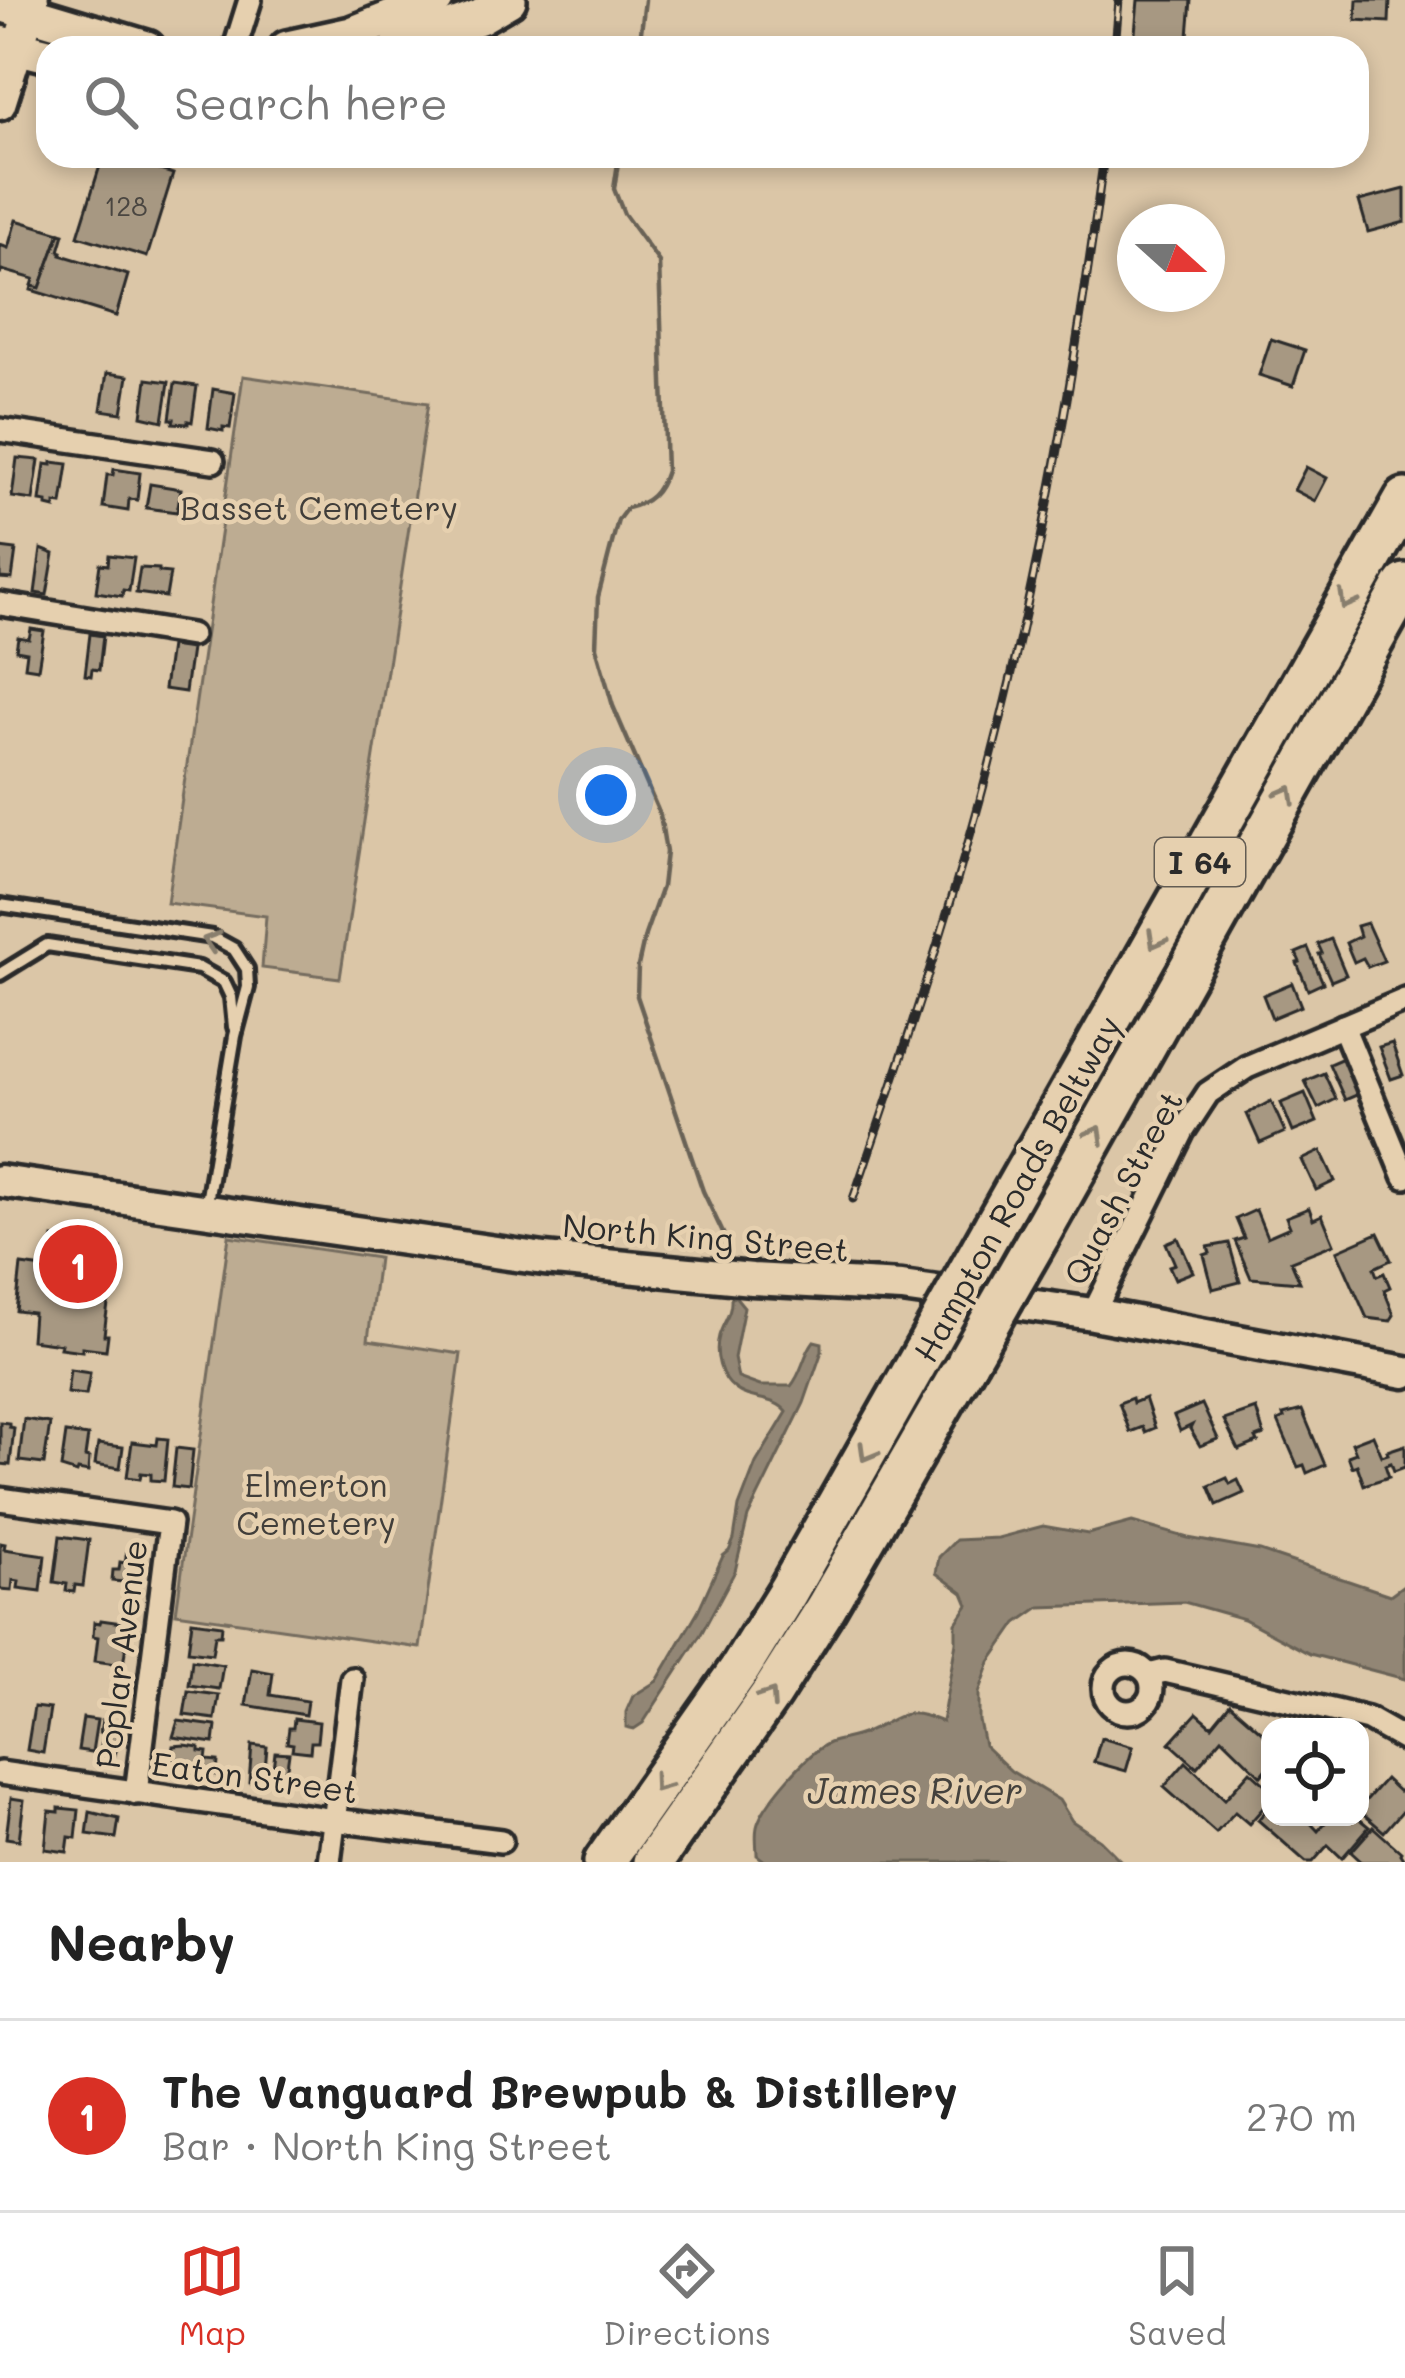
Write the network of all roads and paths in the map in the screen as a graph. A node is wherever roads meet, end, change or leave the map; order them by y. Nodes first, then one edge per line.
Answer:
1 (250, 0) edge
2 (436, 0) edge
3 (509, 0) edge
4 (20, 5) edge
5 (112, 36) edge
6 (239, 36) edge
7 (342, 36) edge
8 (428, 36) edge
9 (22, 49) edge
10 (0, 104) edge
11 (0, 430) edge
12 (213, 461) dead end
13 (1405, 499) edge
14 (1405, 584) edge
15 (0, 604) edge
16 (191, 634) dead end
17 (0, 905) edge
18 (0, 974) edge
19 (1405, 1000) edge
20 (1343, 1026) junction
21 (235, 1036) junction
22 (1405, 1177) edge
23 (0, 1180) edge
24 (205, 1211) junction
25 (1093, 1314) junction
26 (1405, 1372) edge
27 (0, 1499) edge
28 (1149, 1675) dead end
29 (352, 1678) dead end
30 (1405, 1740) edge
31 (0, 1773) edge
32 (136, 1793) junction
33 (334, 1820) junction
34 (501, 1840) dead end
35 (329, 1862) edge
36 (604, 1862) edge
37 (653, 1862) edge

1 - 6 street
2 - 7 main road
3 - 8 main road
4 - 5 main road
4 - 9 main road
9 - 10 main road
11 - 12 street
13 -> 36 highway, Hampton Roads Beltway / I 64, bridge
37 -> 14 highway, Hampton Roads Beltway / I 64, bridge
15 - 16 street
21 -> 17 lane
18 - 21 lane
19 - 20 street, Quash Street
20 - 22 street
20 - 25 street, Quash Street
21 - 24 lane
23 - 24 main road, North King Street
24 - 25 main road, North King Street
25 - 26 main road, North King Street
27 - 32 street, Poplar Avenue
28 - 30 street
29 - 33 street
31 - 32 street, Eaton Street
32 - 33 street, Eaton Street
33 - 34 street, Eaton Street
33 - 35 street

